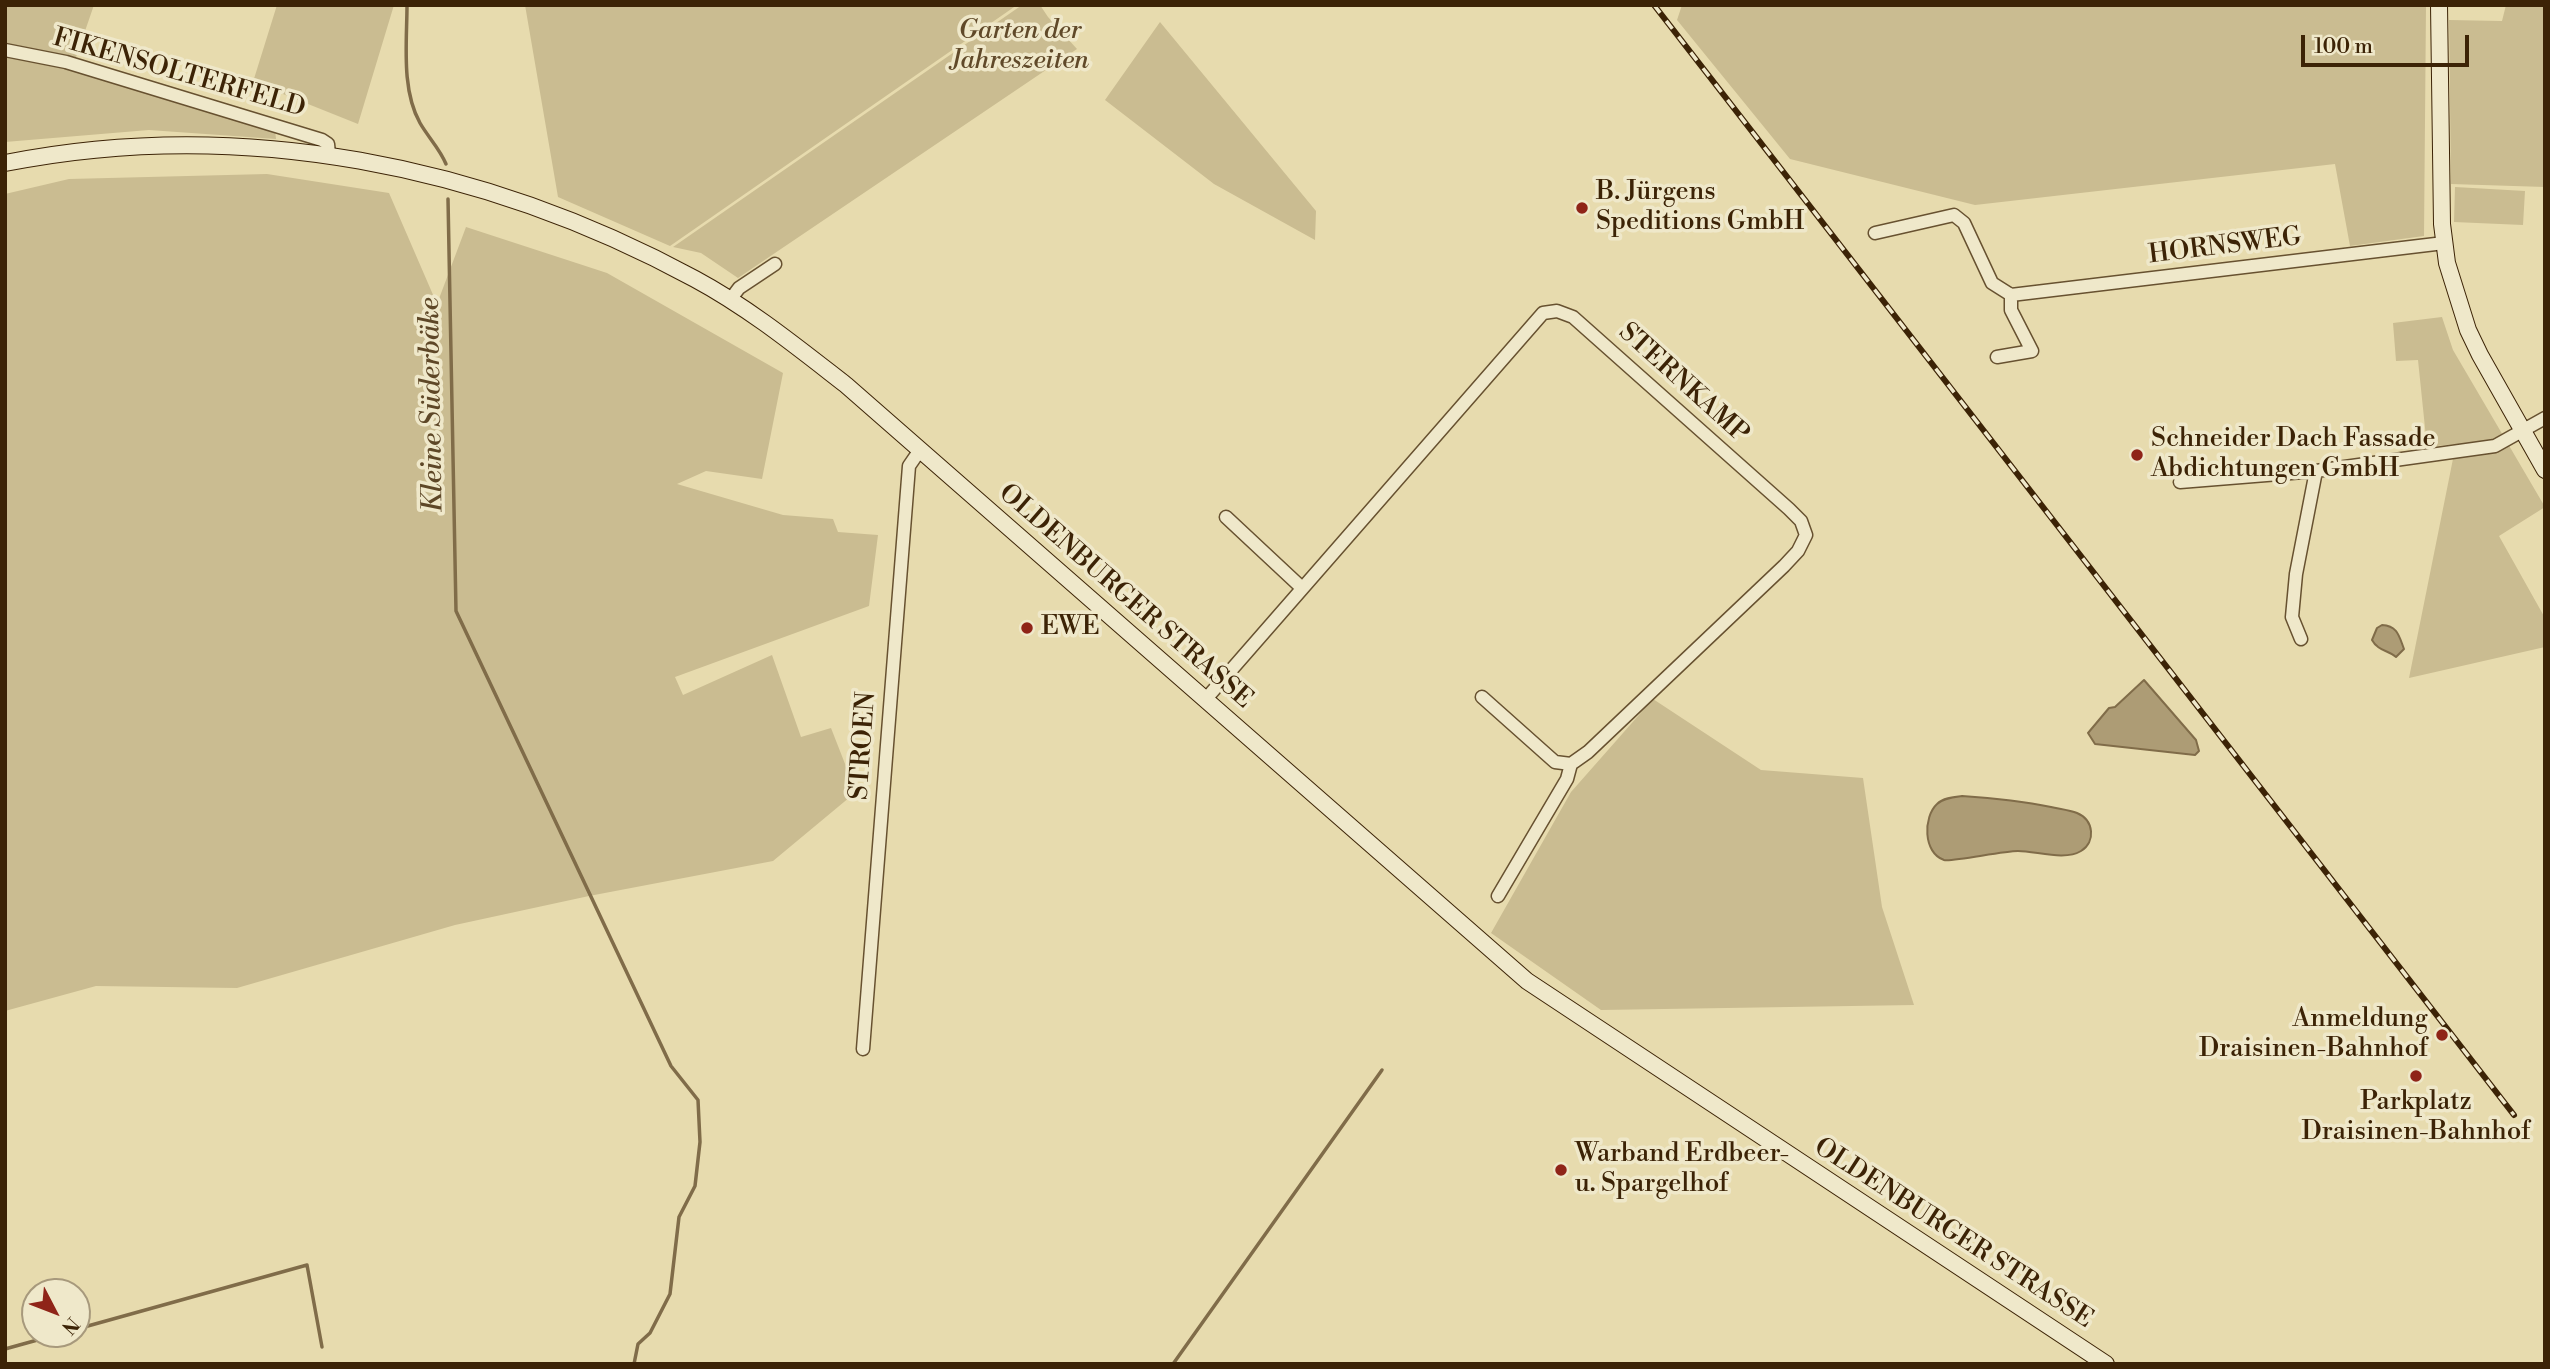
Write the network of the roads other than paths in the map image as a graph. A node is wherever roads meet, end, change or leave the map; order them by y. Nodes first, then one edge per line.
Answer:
1 (2439, 5) edge
2 (5, 50) edge
3 (329, 154) junction
4 (5, 163) edge
5 (1875, 233) dead end
6 (2444, 243) junction
7 (775, 264) dead end
8 (2011, 295) junction
9 (730, 300) junction
10 (1997, 357) dead end
11 (2545, 418) edge
12 (2523, 431) junction
13 (920, 450) junction
14 (2545, 470) edge
15 (2316, 471) junction
16 (2180, 482) dead end
17 (1226, 517) dead end
18 (1302, 588) junction
19 (2301, 639) dead end
20 (1482, 697) dead end
21 (1205, 700) junction
22 (1571, 764) junction
23 (1498, 897) dead end
24 (863, 1049) dead end
25 (2106, 1364) edge

1 - 6 main road
2 - 3 street, FIKENSOLTERFELD
3 - 4 main road, OLDENBURGER STRASSE
3 - 9 main road, OLDENBURGER STRASSE
5 - 8 street
6 - 8 street, HORNSWEG
6 - 12 main road
7 - 9 street
8 - 10 street
9 - 13 main road, OLDENBURGER STRASSE
11 - 12 street
12 - 14 main road
12 - 15 street
13 - 21 main road, OLDENBURGER STRASSE
13 - 24 street, STROEN
15 - 16 street
15 - 19 street
17 - 18 street
18 - 21 street, STERNKAMP
18 - 22 street, STERNKAMP
20 - 22 street
21 - 25 main road, OLDENBURGER STRASSE
22 - 23 street, STERNKAMP

